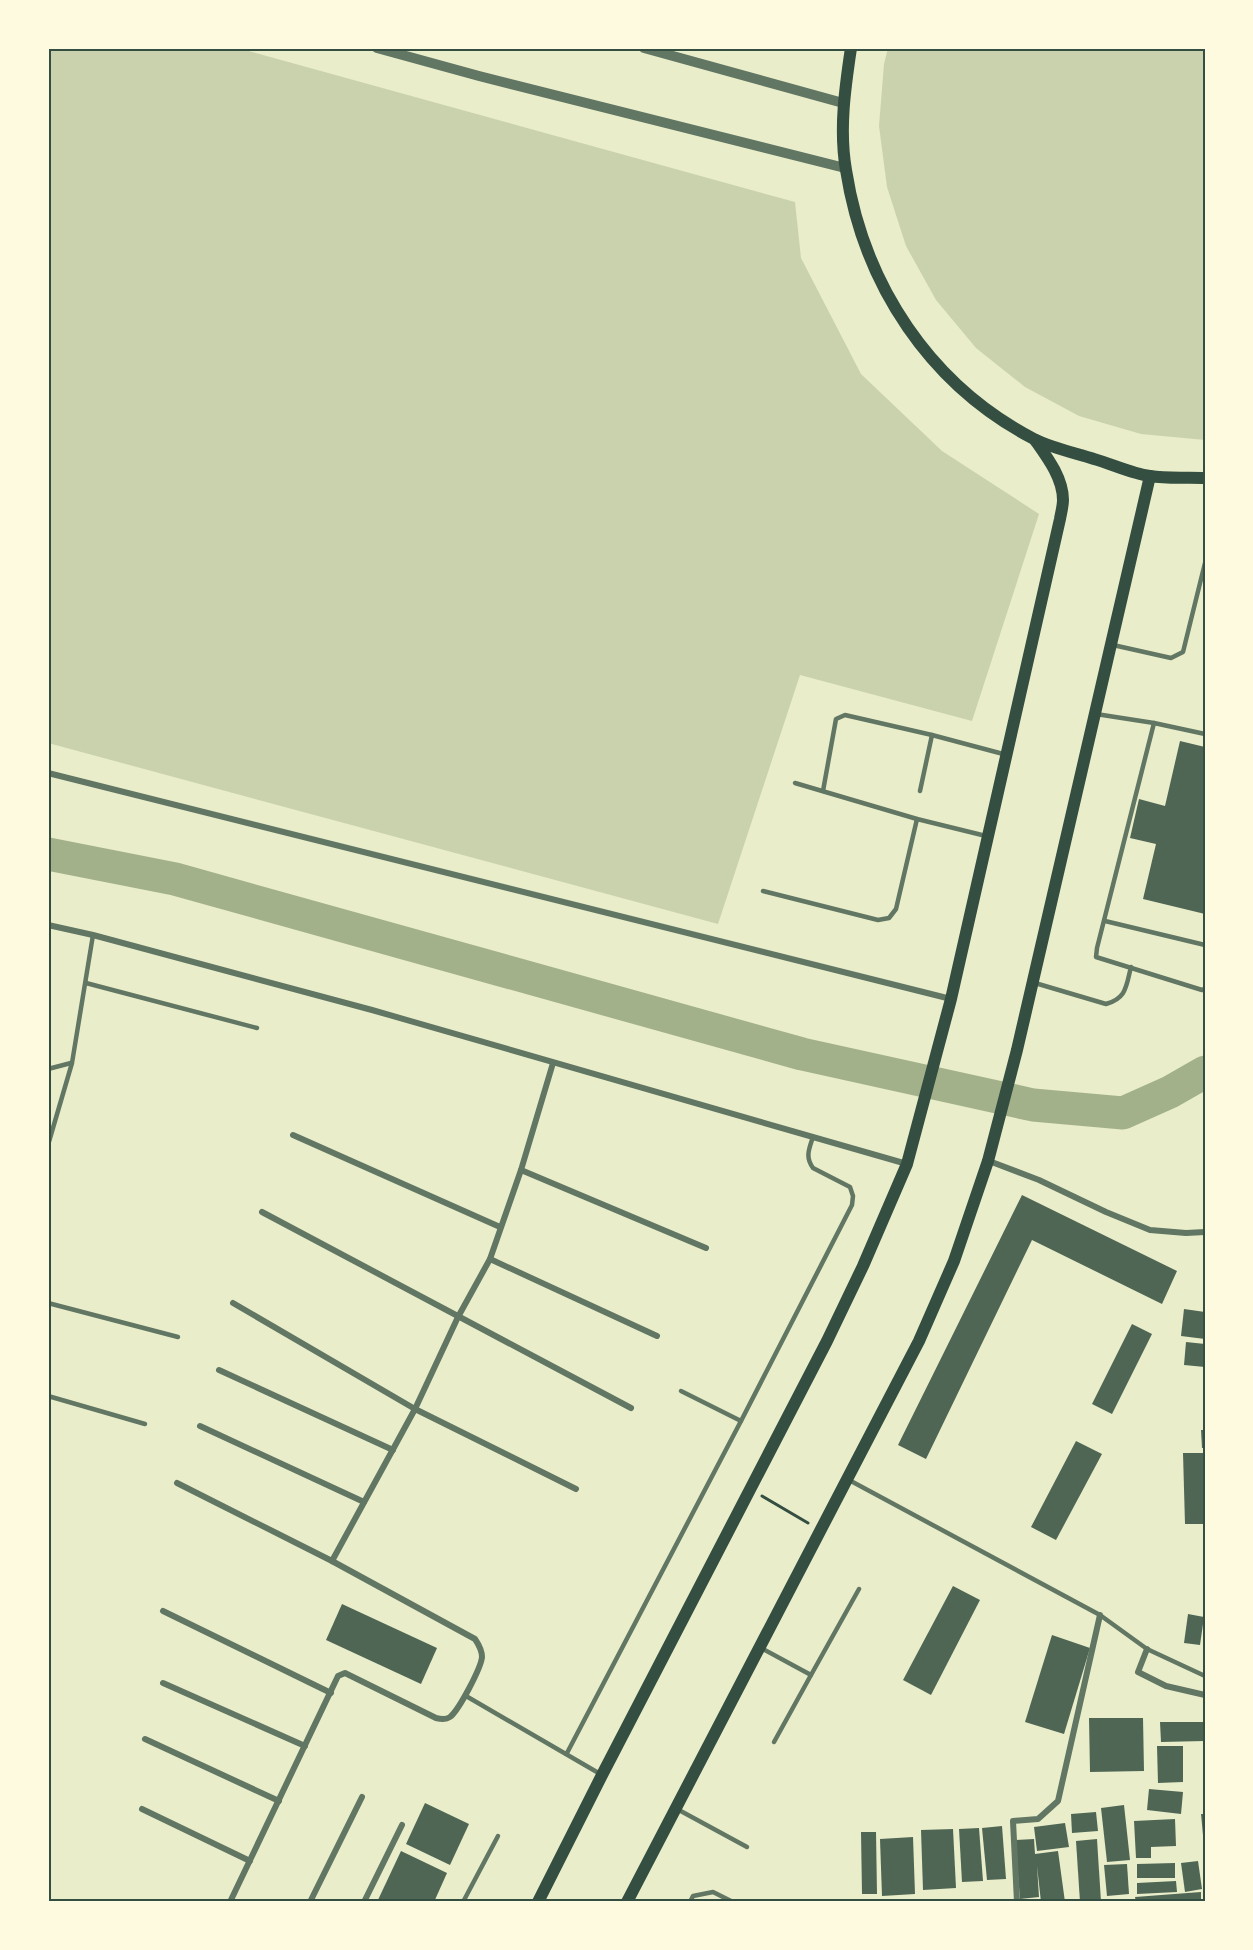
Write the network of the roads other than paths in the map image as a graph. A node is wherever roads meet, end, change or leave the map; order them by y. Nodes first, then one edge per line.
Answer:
1 (377, 48) edge
2 (644, 48) edge
3 (850, 48) edge
4 (843, 103) junction
5 (845, 168) junction
6 (1035, 440) junction
7 (1150, 477) junction
8 (1205, 478) edge
9 (1205, 563) edge
10 (1111, 644) junction
11 (1095, 714) junction
12 (1155, 723) junction
13 (1205, 734) edge
14 (932, 735) junction
15 (1007, 755) junction
16 (48, 773) edge
17 (795, 783) dead end
18 (823, 791) junction
19 (920, 791) dead end
20 (917, 819) junction
21 (988, 836) junction
22 (763, 891) dead end
23 (1105, 921) junction
24 (48, 925) edge
25 (93, 935) junction
26 (1205, 945) edge
27 (1131, 967) junction
28 (1032, 982) junction
29 (86, 983) junction
30 (1205, 989) edge
31 (951, 999) junction
32 (257, 1028) dead end
33 (72, 1063) junction
34 (553, 1063) junction
35 (48, 1069) edge
36 (293, 1135) dead end
37 (813, 1137) junction
38 (48, 1145) edge
39 (988, 1161) junction
40 (907, 1164) junction
41 (521, 1170) junction
42 (262, 1212) dead end
43 (500, 1227) junction
44 (1205, 1232) edge
45 (706, 1248) dead end
46 (490, 1259) junction
47 (48, 1303) edge
48 (233, 1303) dead end
49 (459, 1317) junction
50 (657, 1336) dead end
51 (177, 1337) dead end
52 (219, 1370) dead end
53 (681, 1391) dead end
54 (48, 1396) edge
55 (631, 1408) dead end
56 (415, 1409) junction
57 (741, 1421) junction
58 (145, 1424) dead end
59 (200, 1426) dead end
60 (393, 1450) junction
61 (846, 1479) junction
62 (177, 1483) dead end
63 (576, 1489) dead end
64 (364, 1502) junction
65 (332, 1561) junction
66 (859, 1589) dead end
67 (163, 1611) dead end
68 (1100, 1615) junction
69 (758, 1647) junction
70 (1147, 1649) junction
71 (811, 1674) junction
72 (1205, 1676) edge
73 (164, 1683) dead end
74 (331, 1693) junction
75 (1205, 1695) edge
76 (466, 1696) junction
77 (146, 1739) dead end
78 (774, 1742) dead end
79 (305, 1746) junction
80 (567, 1754) junction
81 (602, 1775) junction
82 (362, 1797) dead end
83 (279, 1801) junction
84 (674, 1808) junction
85 (142, 1809) dead end
86 (402, 1825) dead end
87 (498, 1836) dead end
88 (747, 1846) dead end
89 (250, 1861) junction
90 (230, 1902) edge
91 (310, 1902) edge
92 (364, 1902) edge
93 (463, 1902) edge
94 (538, 1902) edge
95 (627, 1902) edge
96 (690, 1902) edge
97 (733, 1902) edge
98 (1017, 1902) edge

1 - 5 street
2 - 4 street
3 - 4 main road
4 - 5 main road
5 - 6 main road
6 - 7 main road
6 - 15 main road
7 - 8 main road
7 - 10 main road
9 - 10 lane
10 - 11 main road
11 - 12 lane
11 - 28 main road
12 - 13 lane
12 - 23 lane
14 - 15 lane
14 - 18 lane
14 - 19 lane
15 - 21 main road
16 - 31 street
17 - 18 lane
18 - 20 lane
20 - 21 lane
20 - 22 lane
21 - 31 main road
23 - 26 lane
23 - 27 lane
24 - 25 street
25 - 29 lane
25 - 34 street
27 - 28 lane
27 - 30 lane
28 - 39 main road
29 - 32 lane
29 - 33 lane
31 - 40 main road
33 - 35 lane
33 - 38 lane
34 - 37 street
34 - 41 street
36 - 43 street
37 - 40 street
37 - 57 lane
39 - 44 street
39 - 61 main road
40 - 81 main road
41 - 43 street
41 - 45 street
42 - 49 street
43 - 46 street
46 - 49 street
46 - 50 street
47 - 51 lane
48 - 56 street
49 - 55 street
49 - 56 street
52 - 60 street
53 - 57 lane
54 - 58 lane
56 - 60 street
56 - 63 street
57 - 80 lane
59 - 64 street
60 - 64 street
61 - 68 lane
61 - 69 main road
62 - 65 street
64 - 65 street
65 - 76 street
66 - 71 lane
67 - 74 street
68 - 70 lane
68 - 98 street
69 - 71 lane
69 - 84 main road
70 - 72 lane
70 - 75 street
71 - 78 lane
73 - 79 street
74 - 76 street
74 - 79 street
76 - 80 lane
77 - 83 street
79 - 83 street
80 - 81 lane
81 - 94 main road
82 - 91 street
83 - 89 street
84 - 88 lane
84 - 95 main road
85 - 89 street
86 - 92 street
87 - 93 lane
89 - 90 street
96 - 97 lane

